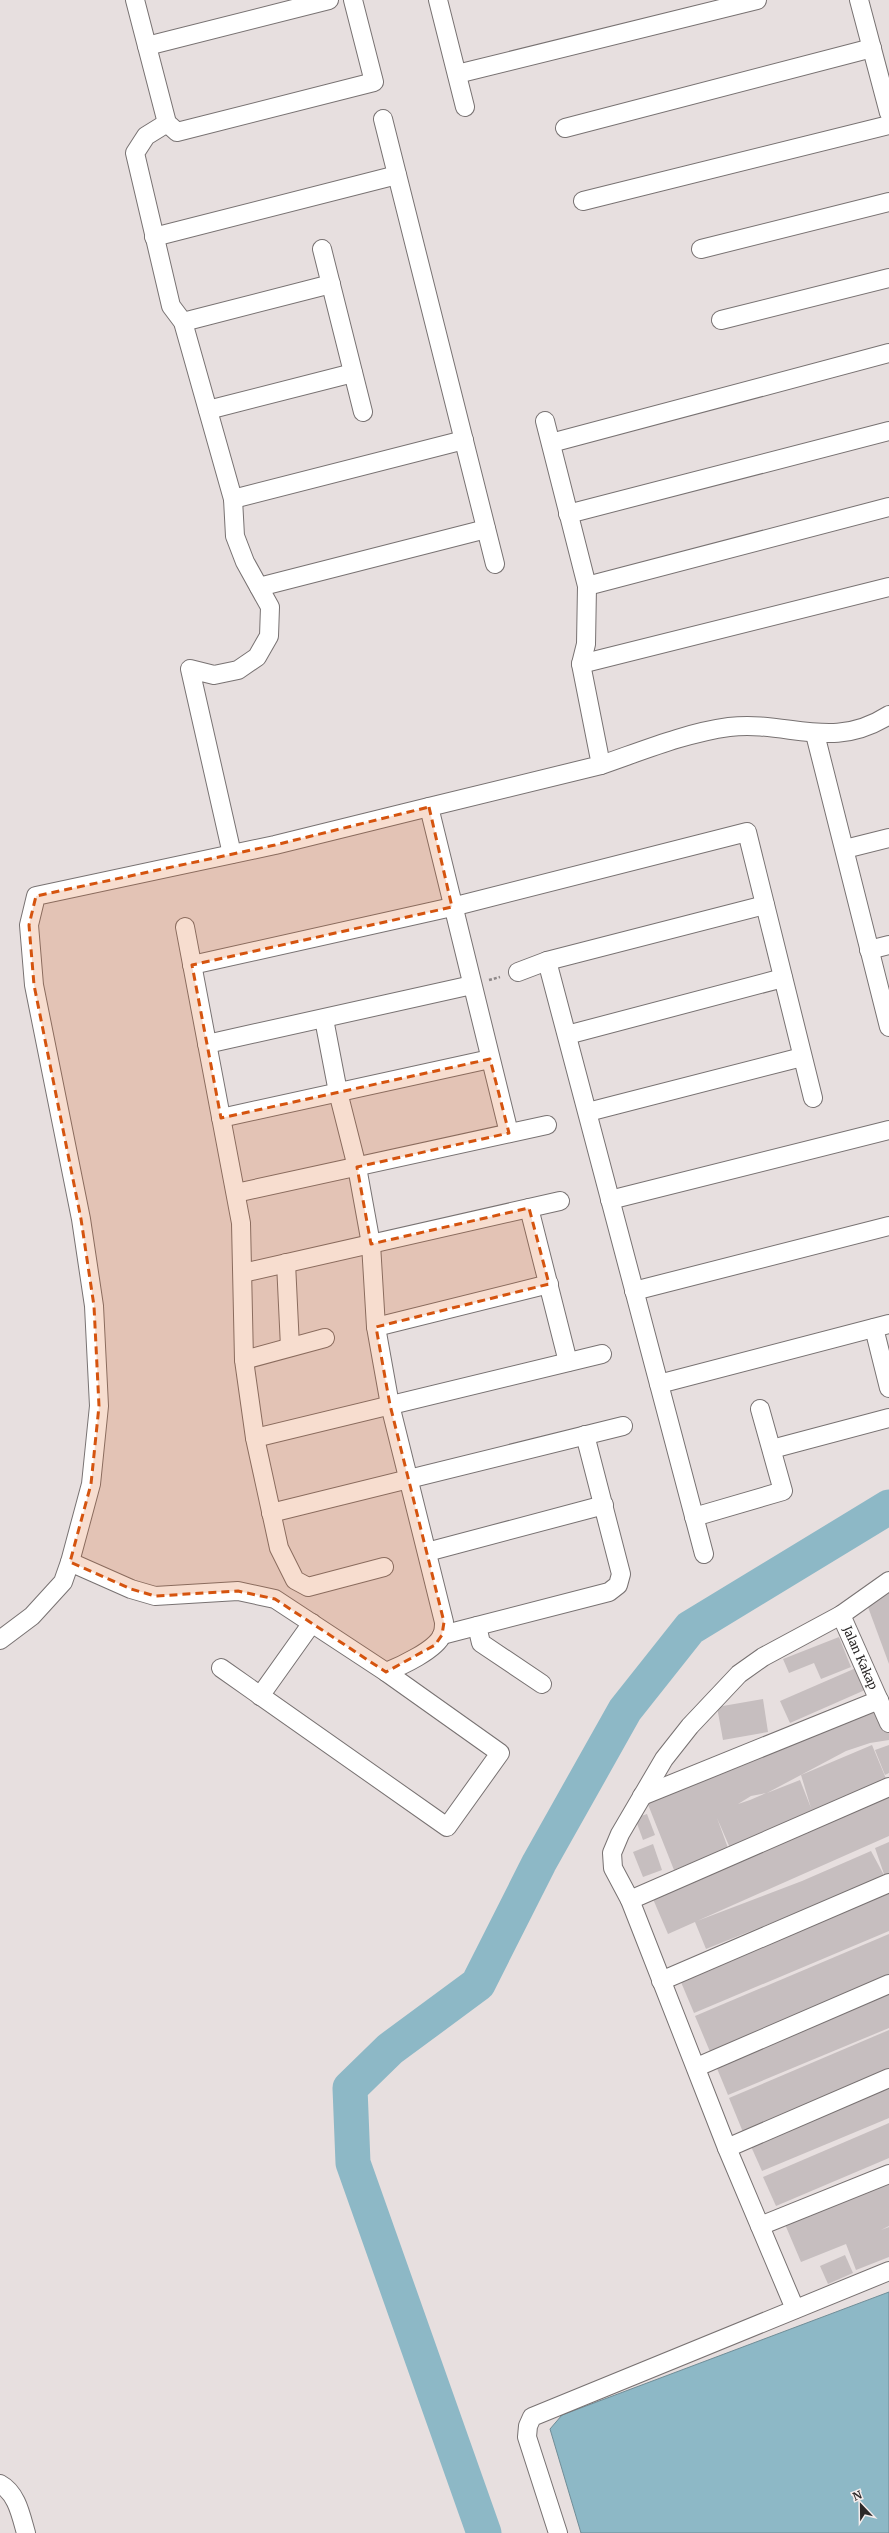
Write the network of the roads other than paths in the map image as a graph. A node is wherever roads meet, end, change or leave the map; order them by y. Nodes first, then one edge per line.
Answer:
1 (135, 0) edge
2 (329, 0) edge
3 (353, 0) edge
4 (440, 0) edge
5 (757, 0) edge
6 (859, 0) edge
7 (147, 46) junction
8 (872, 48) junction
9 (457, 74) junction
10 (465, 107) dead end
11 (889, 113) edge
12 (383, 118) dead end
13 (167, 123) junction
14 (889, 125) edge
15 (565, 128) dead end
16 (397, 175) junction
17 (583, 201) dead end
18 (889, 202) edge
19 (154, 237) junction
20 (701, 248) dead end
21 (322, 249) dead end
22 (889, 278) edge
23 (331, 284) junction
24 (721, 320) dead end
25 (183, 322) junction
26 (889, 353) edge
27 (353, 373) junction
28 (208, 410) junction
29 (363, 412) dead end
30 (545, 421) dead end
31 (889, 430) edge
32 (464, 440) junction
33 (551, 443) junction
34 (233, 499) junction
35 (889, 507) edge
36 (568, 514) junction
37 (486, 529) junction
38 (495, 564) dead end
39 (259, 586) junction
40 (587, 586) junction
41 (889, 587) edge
42 (581, 664) junction
43 (889, 715) edge
44 (815, 734) junction
45 (601, 765) junction
46 (429, 807) junction
47 (889, 838) edge
48 (844, 849) junction
49 (232, 854) junction
50 (765, 905) junction
51 (452, 908) junction
52 (185, 928) dead end
53 (889, 945) edge
54 (868, 950) junction
55 (547, 961) junction
56 (192, 965) junction
57 (518, 972) road end
58 (783, 978) junction
59 (472, 985) junction
60 (324, 1019) junction
61 (889, 1027) edge
62 (566, 1035) junction
63 (207, 1044) junction
64 (802, 1057) junction
65 (490, 1059) junction
66 (338, 1092) junction
67 (813, 1098) dead end
68 (588, 1112) junction
69 (221, 1118) junction
70 (547, 1125) dead end
71 (889, 1130) edge
72 (509, 1133) junction
73 (357, 1167) junction
74 (236, 1194) junction
75 (610, 1200) junction
76 (560, 1201) dead end
77 (529, 1208) junction
78 (889, 1226) edge
79 (371, 1244) junction
80 (286, 1263) junction
81 (243, 1273) junction
82 (549, 1284) junction
83 (634, 1291) junction
84 (881, 1326) edge
85 (376, 1328) junction
86 (325, 1338) dead end
87 (290, 1347) junction
88 (602, 1354) dead end
89 (244, 1360) junction
90 (568, 1362) junction
91 (659, 1384) junction
92 (889, 1388) edge
93 (390, 1405) junction
94 (760, 1408) dead end
95 (889, 1418) edge
96 (623, 1426) dead end
97 (585, 1435) junction
98 (255, 1438) junction
99 (772, 1449) junction
100 (410, 1479) junction
101 (604, 1505) junction
102 (271, 1513) junction
103 (694, 1516) junction
104 (427, 1552) junction
105 (704, 1554) dead end
106 (70, 1562) junction
107 (384, 1566) dead end
108 (889, 1581) edge
109 (842, 1615) junction
110 (312, 1623) junction
111 (477, 1626) junction
112 (442, 1635) junction
113 (0, 1640) edge
114 (222, 1668) dead end
115 (386, 1672) junction
116 (542, 1684) dead end
117 (260, 1696) junction
118 (879, 1700) junction
119 (889, 1723) edge
120 (889, 1787) edge
121 (642, 1796) junction
122 (889, 1884) edge
123 (630, 1900) junction
124 (661, 1981) junction
125 (889, 1984) edge
126 (697, 2067) junction
127 (889, 2078) edge
128 (728, 2148) junction
129 (889, 2174) edge
130 (760, 2226) junction
131 (889, 2271) edge
132 (795, 2309) junction
133 (0, 2484) edge
134 (26, 2533) edge
135 (558, 2533) edge

1 - 7 street
2 - 7 street
3 - 13 street
4 - 9 street
5 - 9 street
6 - 8 street
7 - 13 street
8 - 11 street
8 - 15 street
9 - 10 street
12 - 16 street
13 - 19 street
14 - 17 street
16 - 19 street
16 - 32 street
18 - 20 street
19 - 25 street
21 - 23 street
22 - 24 street
23 - 25 street
23 - 27 street
25 - 28 street
26 - 33 street
27 - 28 street
27 - 29 street
28 - 34 street
30 - 33 street
31 - 36 street
32 - 34 street
32 - 37 street
33 - 36 street
34 - 39 street
35 - 40 street
36 - 40 street
37 - 38 street
37 - 39 street
39 - 49 street
40 - 42 street
41 - 42 street
42 - 45 street
43 - 44 street
44 - 45 street
44 - 48 street
45 - 46 street
46 - 49 street
46 - 51 street
47 - 48 street
48 - 54 street
49 - 106 street
50 - 51 street
50 - 55 street
50 - 58 street
51 - 56 street
51 - 59 street
52 - 56 street
53 - 54 street
54 - 61 street
55 - 57 street
55 - 62 street
56 - 63 street
58 - 62 street
58 - 64 street
59 - 60 street
59 - 65 street
60 - 63 street
60 - 66 street
62 - 68 street
63 - 69 street
64 - 67 street
64 - 68 street
65 - 66 street
65 - 72 street
66 - 69 street
66 - 73 street
68 - 75 street
69 - 74 street
70 - 72 street
71 - 75 street
72 - 73 street
73 - 74 street
73 - 79 street
74 - 81 street
75 - 83 street
76 - 77 street
77 - 79 street
77 - 82 street
78 - 83 street
79 - 80 street
79 - 85 street
80 - 81 street
80 - 87 street
81 - 89 street
82 - 85 street
82 - 90 street
83 - 91 street
84 - 91 street
84 - 92 street
85 - 93 street
86 - 87 street
87 - 89 street
88 - 90 street
89 - 98 street
90 - 93 street
91 - 103 street
93 - 98 street
93 - 100 street
94 - 99 street
95 - 99 street
96 - 97 street
97 - 100 street
97 - 101 street
98 - 102 street
99 - 103 street
100 - 102 street
100 - 104 street
101 - 104 street
101 - 111 street
102 - 107 street
103 - 105 street
104 - 112 street
106 - 110 street
106 - 113 street
108 - 109 street
109 - 118 street, Jalan Kakap
109 - 121 street
110 - 115 street
110 - 117 street
111 - 112 street
111 - 116 street
112 - 115 street
114 - 117 street
115 - 117 street
118 - 119 street, Jalan Kakap
118 - 121 street
120 - 123 street
121 - 123 street
122 - 124 street
123 - 124 street
124 - 126 street
125 - 126 street
126 - 128 street
127 - 128 street
128 - 130 street
129 - 130 street
130 - 132 street
131 - 132 street
132 - 135 street
133 - 134 street

